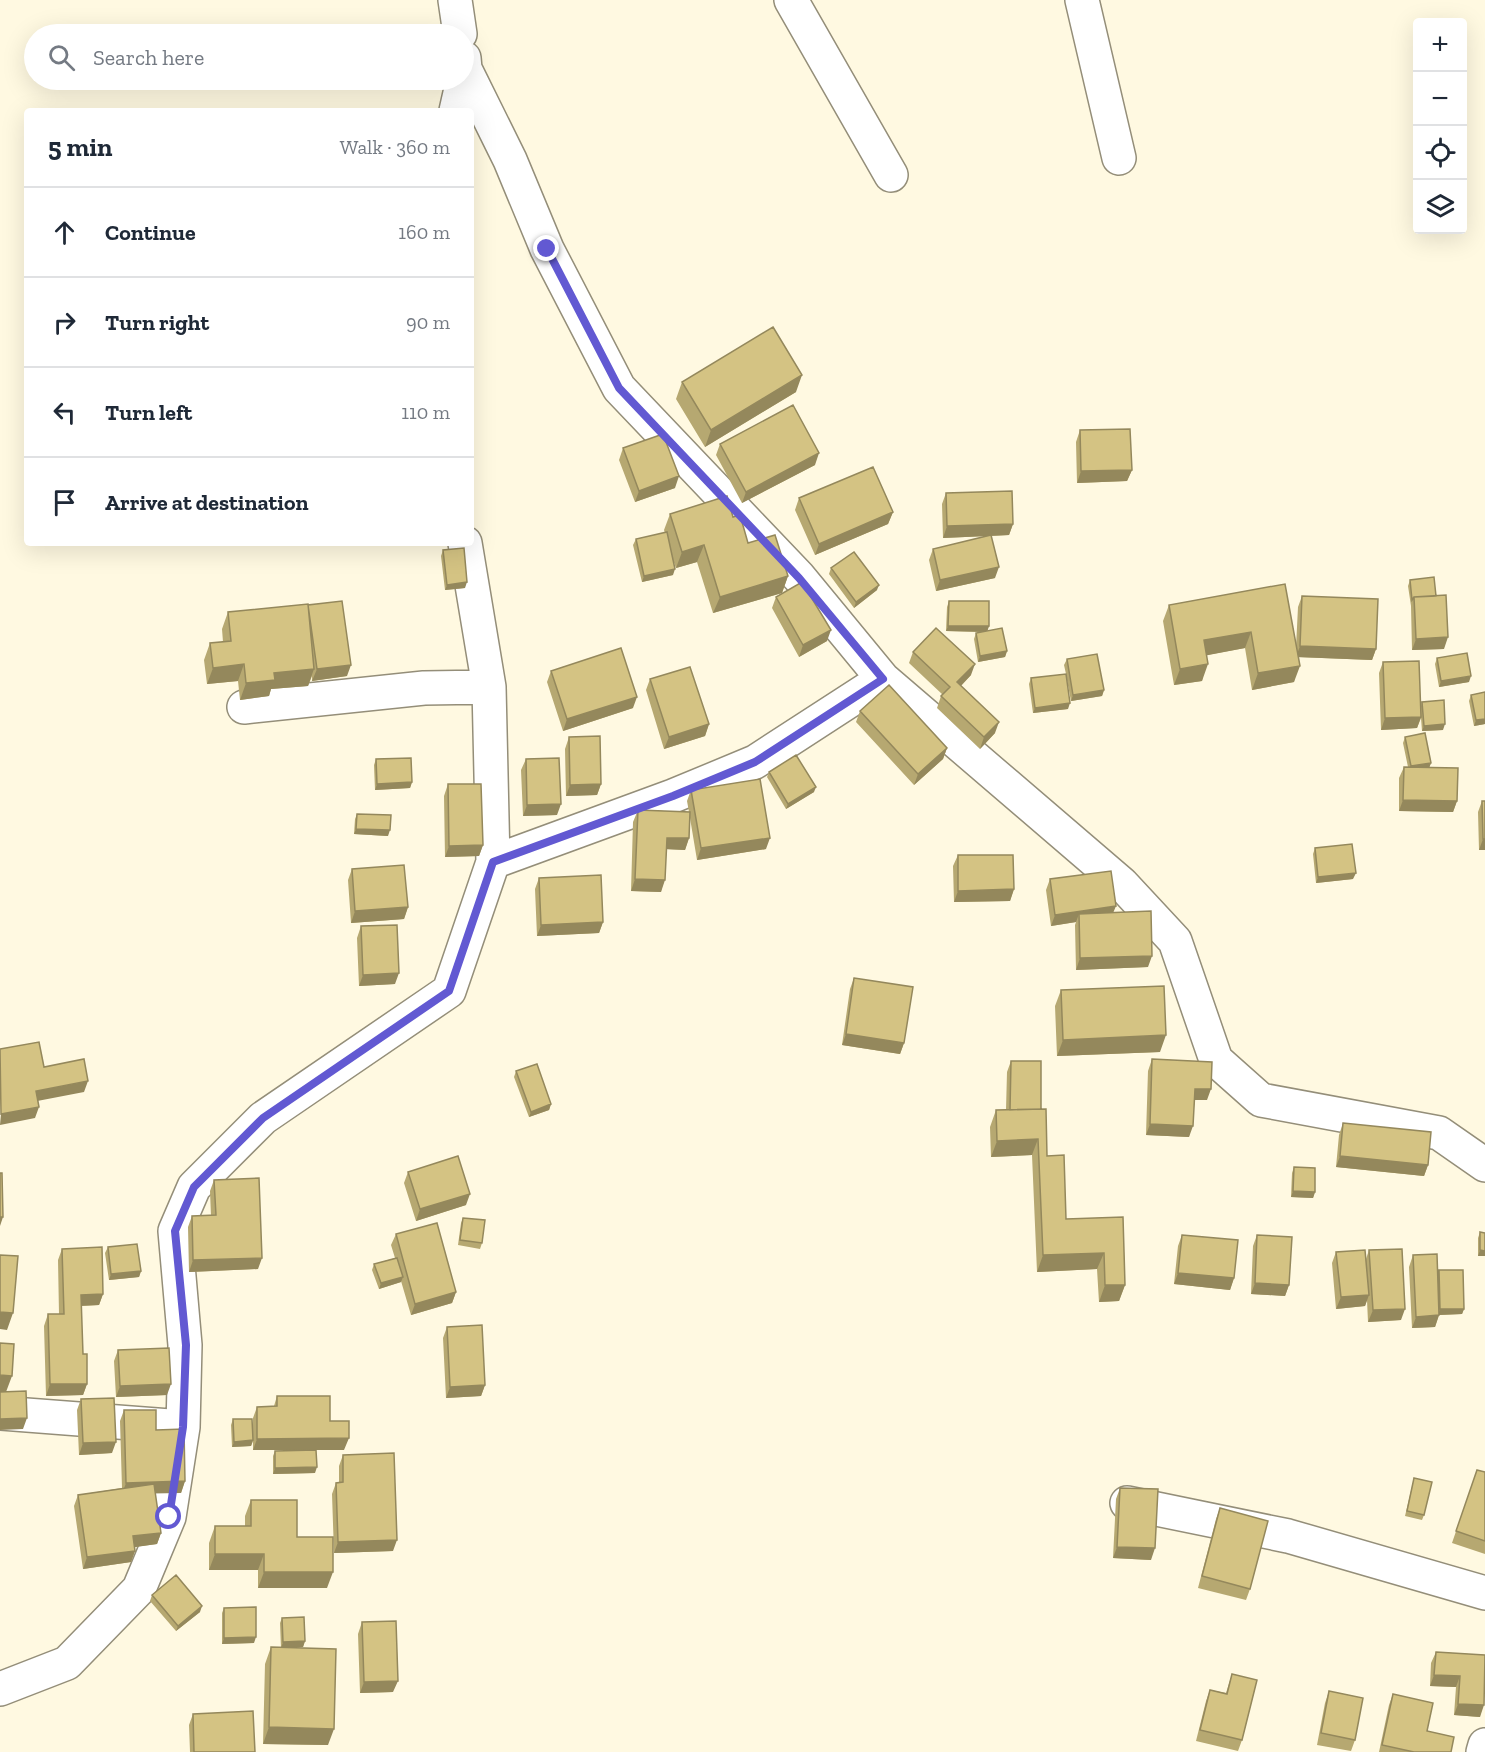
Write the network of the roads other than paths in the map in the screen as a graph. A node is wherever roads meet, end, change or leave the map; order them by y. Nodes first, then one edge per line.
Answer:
1 (455, 0) edge
2 (791, 0) edge
3 (1082, 0) edge
4 (459, 24) edge
5 (460, 90) edge
6 (474, 90) edge
7 (457, 108) edge
8 (1119, 158) dead end
9 (891, 174) dead end
10 (466, 546) edge
11 (883, 679) junction
12 (489, 687) junction
13 (244, 707) edge
14 (493, 862) junction
15 (1485, 1165) edge
16 (0, 1413) edge
17 (183, 1427) junction
18 (1127, 1503) edge
19 (1485, 1593) edge
20 (0, 1689) edge
21 (1485, 1745) edge
22 (1483, 1752) edge

1 - 4 street
2 - 9 street
3 - 8 street
5 - 7 street
6 - 11 street
10 - 12 street
11 - 14 street
11 - 15 street
12 - 13 street
12 - 14 street
14 - 17 street
16 - 17 street
17 - 20 street
18 - 19 street
21 - 22 street

